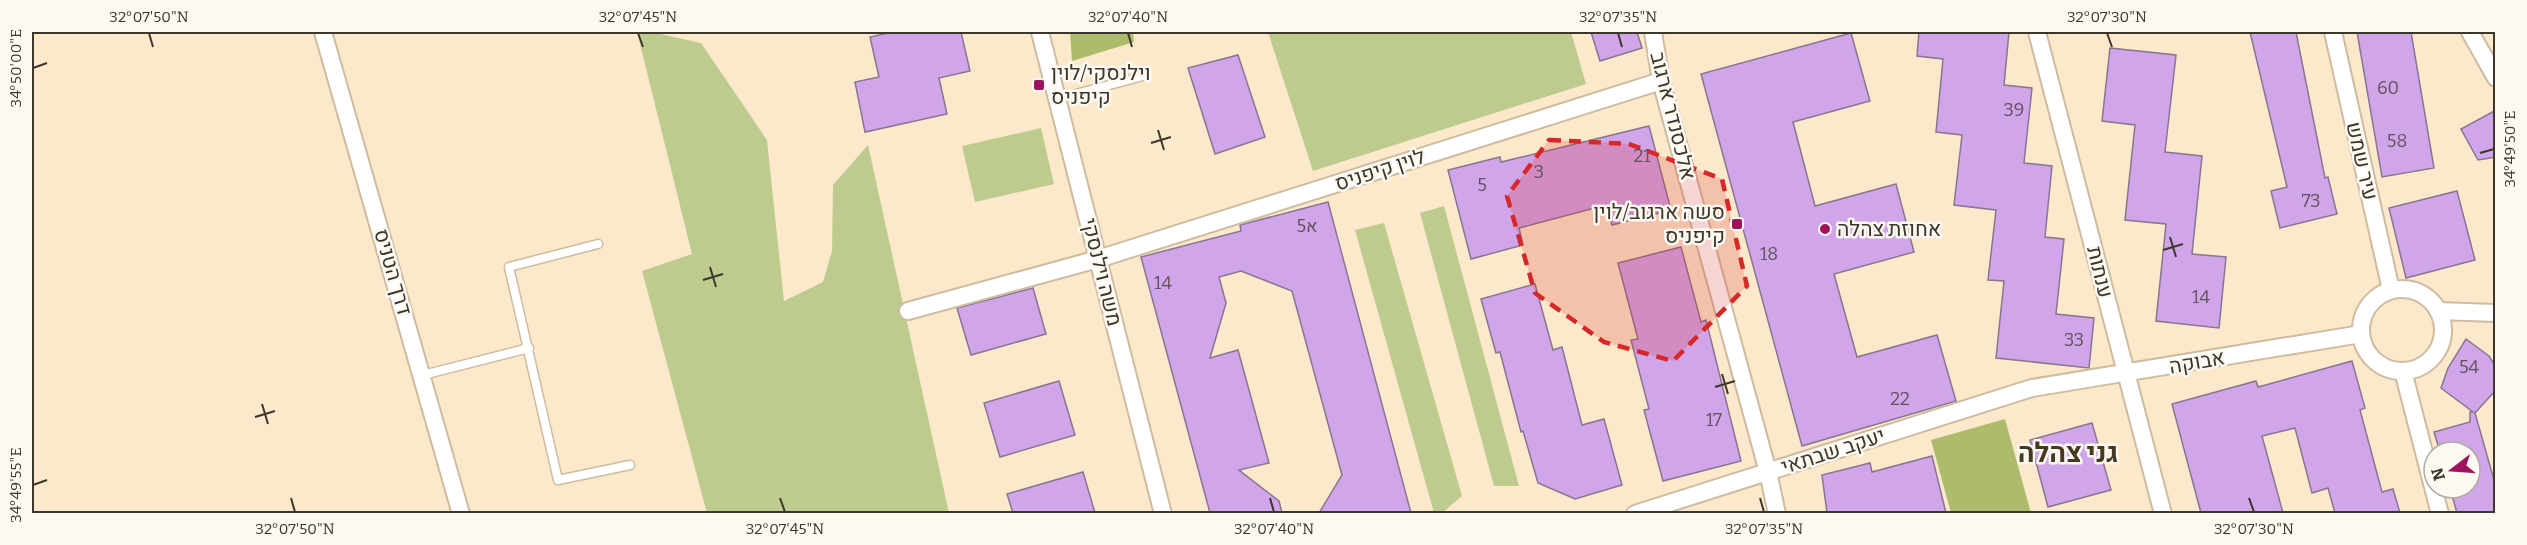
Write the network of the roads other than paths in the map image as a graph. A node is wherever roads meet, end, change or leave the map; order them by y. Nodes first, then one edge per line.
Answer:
1 (323, 32) edge
2 (1040, 32) edge
3 (1653, 32) edge
4 (2037, 32) edge
5 (2333, 32) edge
6 (2470, 32) edge
7 (1143, 76) dead end
8 (2496, 78) edge
9 (1661, 81) junction
10 (1057, 99) junction
11 (598, 244) dead end
12 (1098, 259) junction
13 (2391, 290) junction
14 (908, 311) dead end
15 (2438, 311) junction
16 (2496, 313) edge
17 (2361, 334) junction
18 (529, 348) junction
19 (2403, 371) junction
20 (2126, 374) junction
21 (423, 375) junction
22 (2032, 388) joint
23 (630, 465) dead end
24 (1768, 472) junction
25 (461, 513) edge
26 (1163, 513) edge
27 (1635, 513) edge
28 (1777, 513) edge
29 (2163, 513) edge
30 (2440, 513) edge

1 - 21 street, דרך הטניס
2 - 10 street, משה וילנסקי
3 - 9 street, אלכסנדר ארגוב
4 - 20 street, ענתות
5 - 13 street, עיר שמש
6 - 8 street
7 - 10 lane
9 - 12 street, לוין קיפניס
9 - 24 street, אלכסנדר ארגוב
10 - 12 street, משה וילנסקי
11 - 18 lane
12 - 14 street, לוין קיפניס
12 - 26 street, משה וילנסקי
13 - 15 street
13 - 17 street
15 - 16 street
15 - 19 street
17 - 19 street
17 - 20 street, אבוקה
18 - 21 lane
18 - 23 lane
19 - 30 street
20 - 22 street, אבוקה
20 - 29 street, ענתות
21 - 25 street, דרך הטניס
22 - 24 street, יעקב שבתאי
24 - 27 street, יעקב שבתאי
24 - 28 street, אלכסנדר ארגוב

